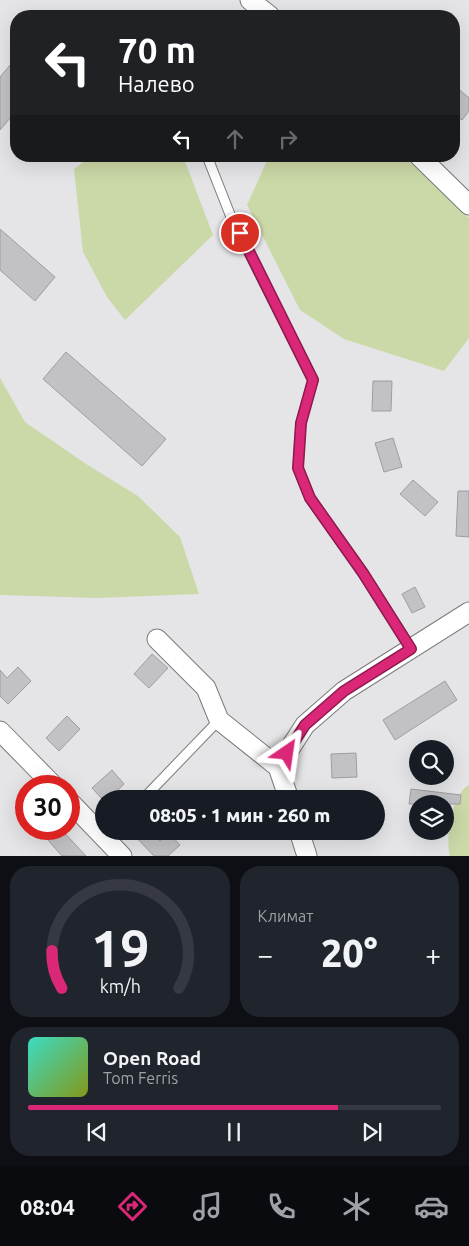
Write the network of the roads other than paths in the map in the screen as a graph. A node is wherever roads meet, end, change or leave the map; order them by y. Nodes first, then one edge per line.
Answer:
1 (250, 0) edge
2 (262, 10) edge
3 (209, 162) edge
4 (425, 162) edge
5 (469, 205) edge
6 (469, 612) edge
7 (157, 639) dead end
8 (411, 649) junction
9 (219, 720) junction
10 (0, 730) edge
11 (278, 767) junction
12 (43, 775) edge
13 (152, 790) edge
14 (286, 790) edge
15 (80, 811) edge
16 (95, 824) edge
17 (111, 840) edge
18 (302, 840) edge
19 (122, 856) edge
20 (308, 856) edge

1 - 2 street
3 - 8 lane
4 - 5 street
6 - 8 street
7 - 9 street
8 - 11 street
9 - 11 street
9 - 13 lane
10 - 12 street
11 - 14 street
15 - 16 street
17 - 19 street
18 - 20 street

